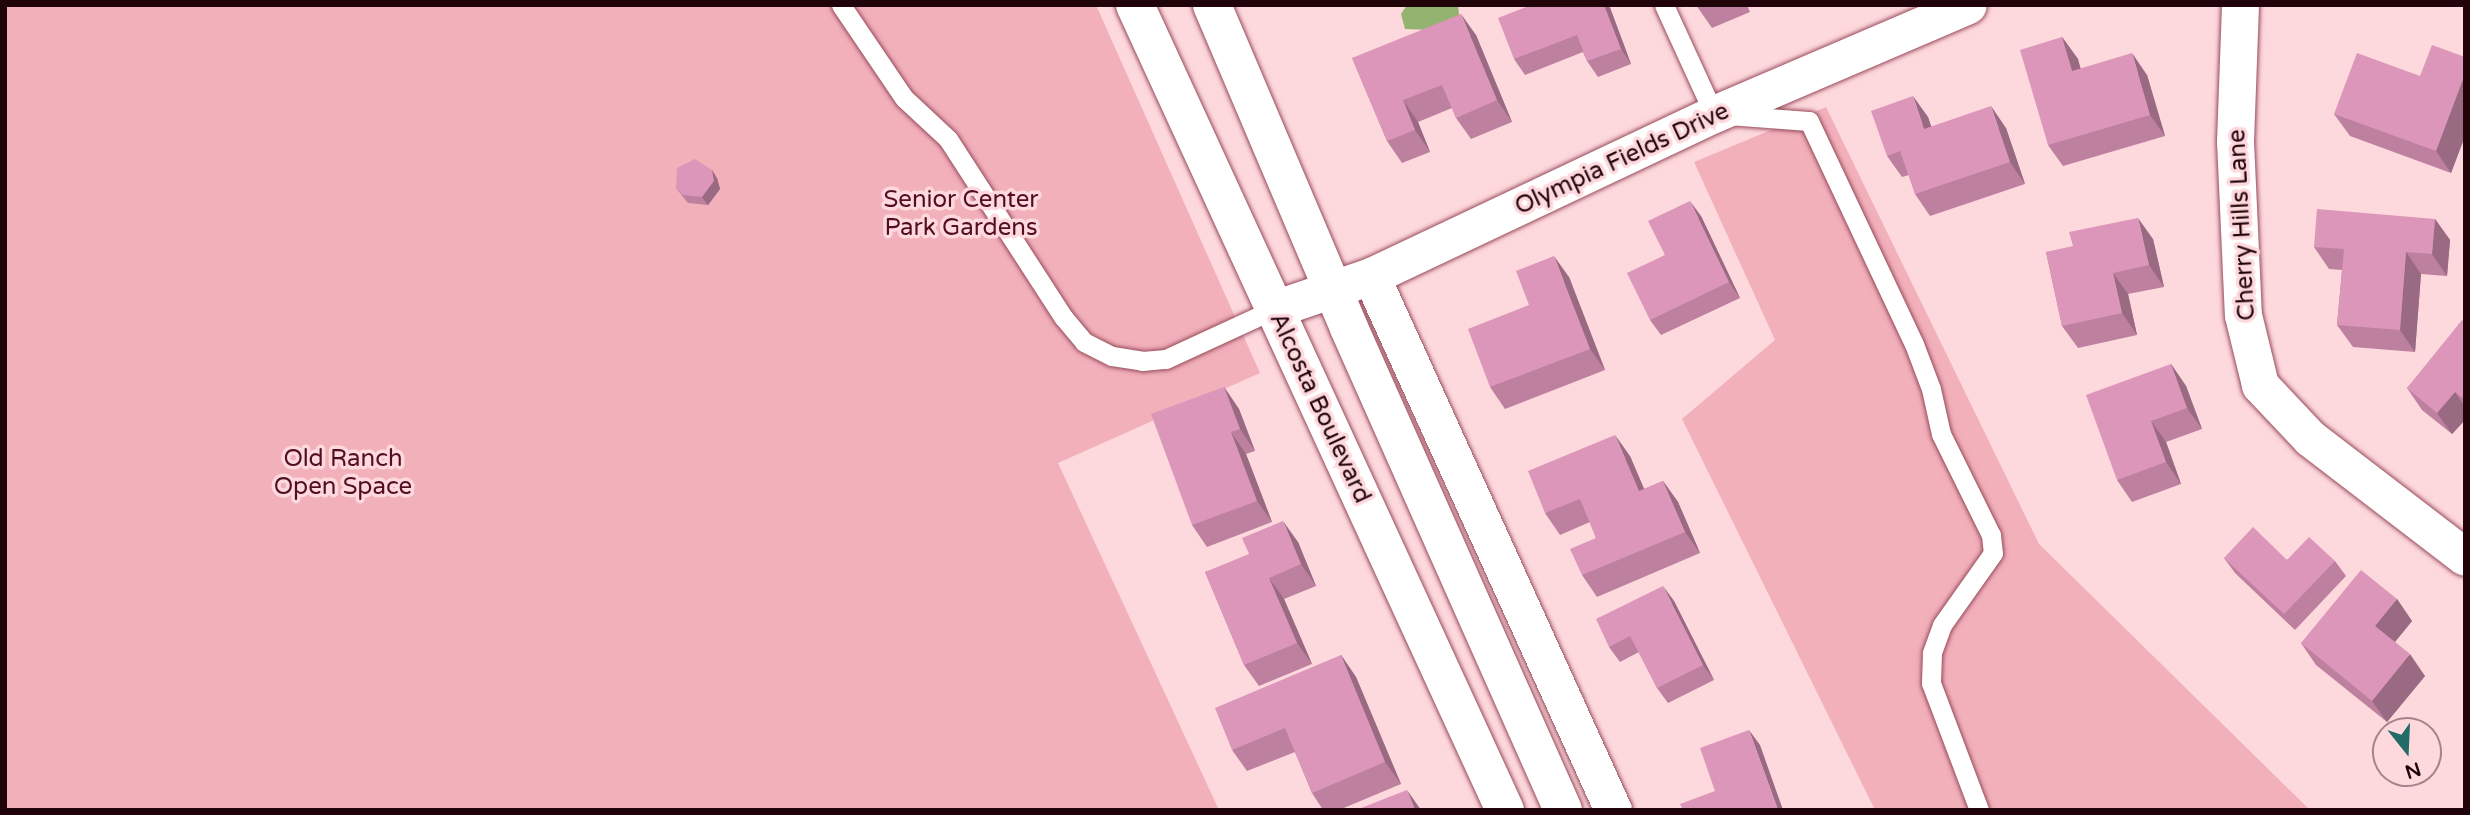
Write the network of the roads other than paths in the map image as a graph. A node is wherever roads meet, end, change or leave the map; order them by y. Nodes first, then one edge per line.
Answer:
1 (841, 5) edge
2 (1135, 5) edge
3 (1212, 5) edge
4 (1664, 5) edge
5 (1968, 5) edge
6 (2240, 5) edge
7 (1714, 114) junction
8 (1370, 276) junction
9 (1333, 289) junction
10 (1274, 310) junction
11 (2465, 556) edge
12 (1505, 810) edge
13 (1563, 810) edge
14 (1613, 810) edge
15 (1979, 810) edge

1 - 10 lane
2 - 10 main road, Alcosta Boulevard
3 - 9 main road
4 - 7 lane
5 - 7 street, Olympia Fields Drive
6 - 11 street, Cherry Hills Lane
7 - 8 street, Olympia Fields Drive
7 - 15 lane
8 - 9 street, Olympia Fields Drive
8 - 14 street
9 - 10 street, Olympia Fields Drive
9 - 13 main road
10 - 12 main road, Alcosta Boulevard

